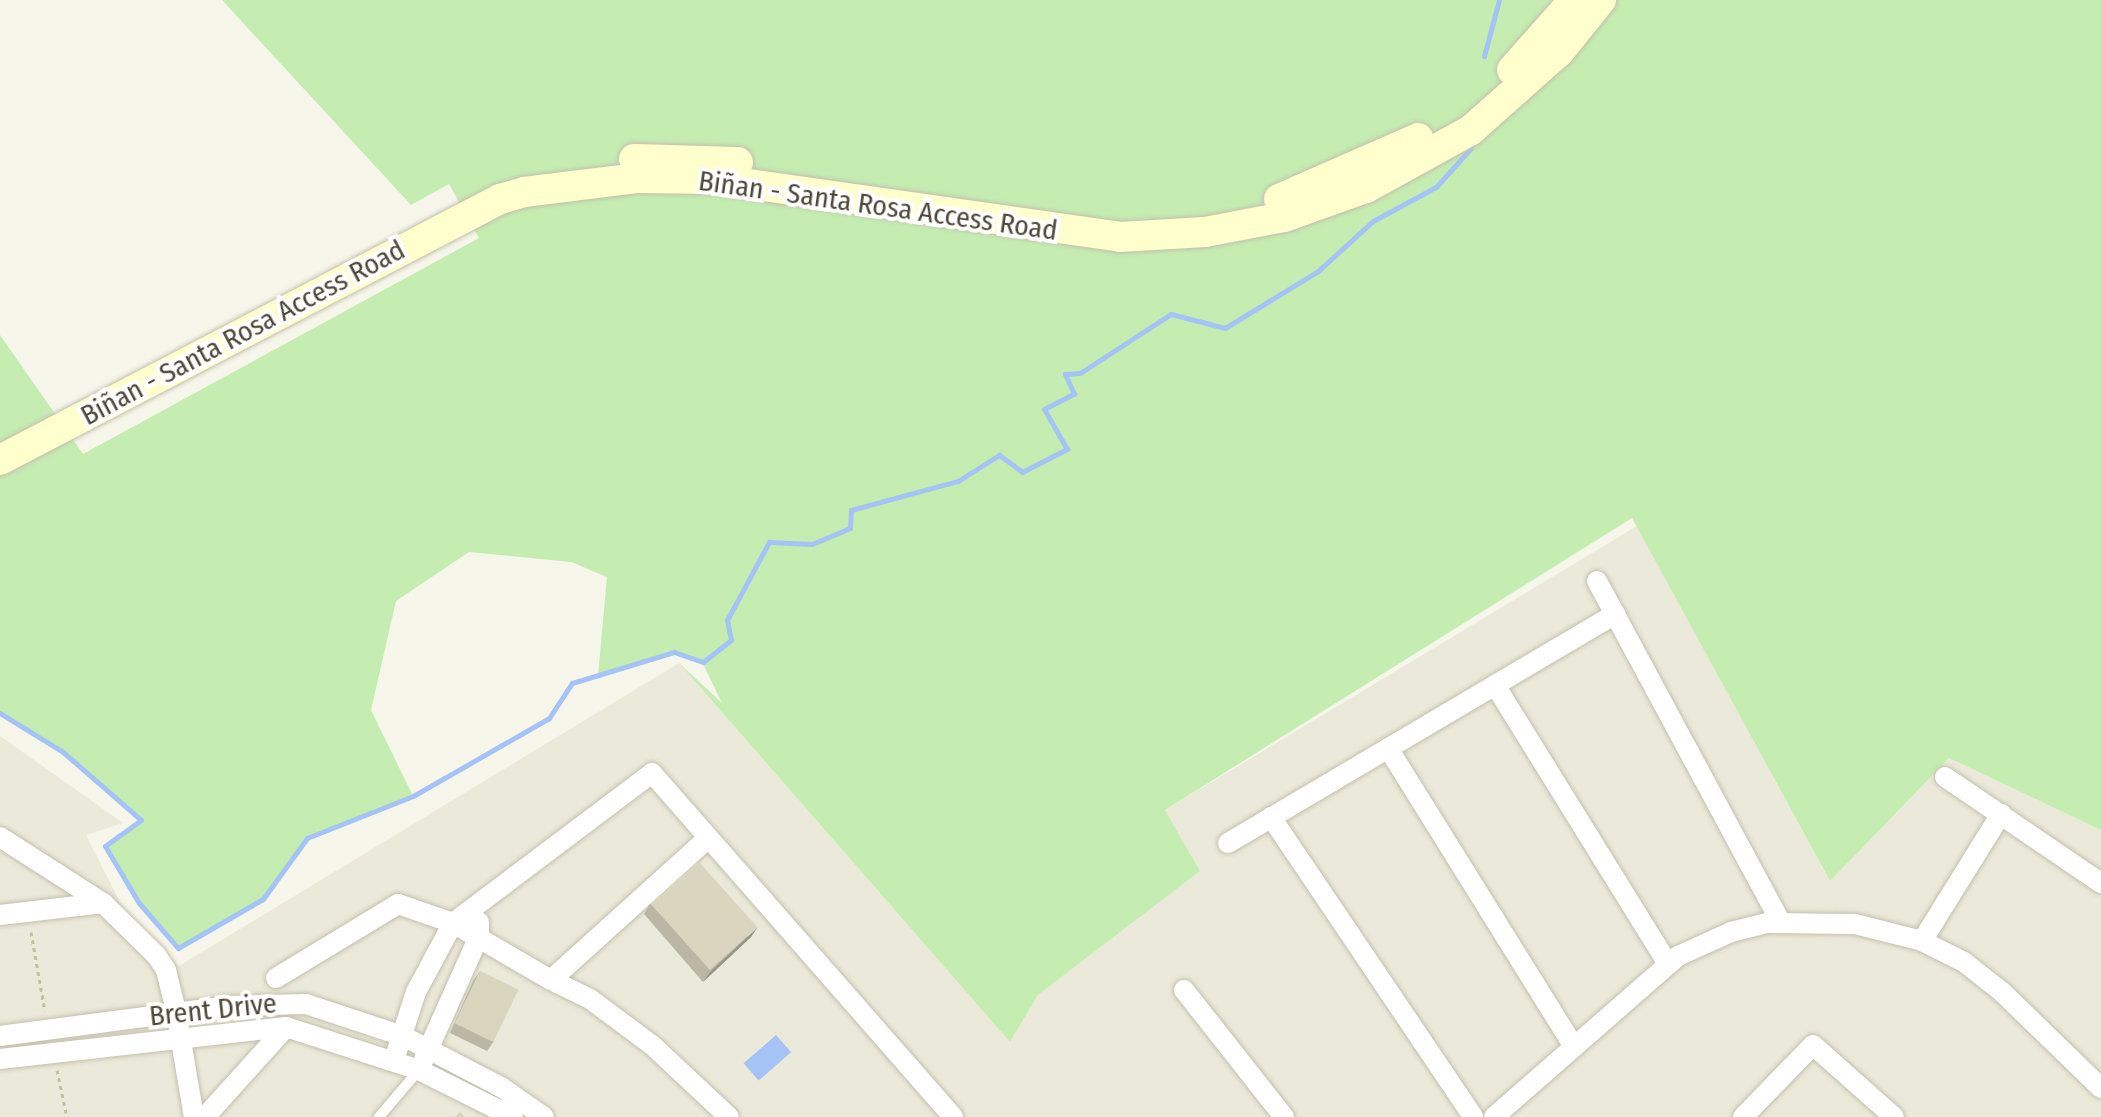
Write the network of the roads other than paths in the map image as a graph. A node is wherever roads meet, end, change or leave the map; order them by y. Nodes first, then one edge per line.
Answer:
1 (1574, 0) edge
2 (1601, 0) edge
3 (1518, 78) junction
4 (9, 445) edge
5 (1597, 581) dead end
6 (1615, 614) junction
7 (1495, 685) junction
8 (1388, 748) junction
9 (1945, 777) dead end
10 (2001, 814) junction
11 (1271, 817) junction
12 (0, 837) edge
13 (707, 839) junction
14 (1228, 843) dead end
15 (2101, 883) edge
16 (480, 902) junction
17 (103, 903) junction
18 (0, 915) edge
19 (453, 923) junction
20 (1781, 923) junction
21 (479, 936) junction
22 (1922, 941) junction
23 (1668, 964) junction
24 (276, 978) dead end
25 (551, 980) junction
26 (1184, 990) dead end
27 (176, 1011) junction
28 (286, 1027) junction
29 (180, 1035) junction
30 (0, 1036) edge
31 (403, 1036) junction
32 (1574, 1047) junction
33 (429, 1048) junction
34 (0, 1059) edge
35 (394, 1060) junction
36 (419, 1070) junction
37 (2101, 1088) edge
38 (194, 1117) edge
39 (205, 1117) edge
40 (379, 1117) edge
41 (513, 1117) edge
42 (544, 1117) edge
43 (729, 1117) edge
44 (953, 1117) edge
45 (1284, 1117) edge
46 (1473, 1117) edge
47 (1494, 1117) edge
48 (1743, 1117) edge
49 (1894, 1117) edge

1 - 3 main road, Biñan - Santa Rosa Access Road
2 - 3 main road, Biñan - Santa Rosa Access Road
3 - 4 main road, Biñan - Santa Rosa Access Road
5 - 6 street
6 - 7 street
6 - 20 street
7 - 8 street
7 - 23 street
8 - 11 street
8 - 32 street
9 - 10 street
10 - 15 street
10 - 22 street
11 - 14 street
11 - 46 street
12 - 17 street
13 - 16 street
13 - 25 street
13 - 44 street
16 - 19 street
16 - 21 street
17 - 18 street
17 - 27 street
19 - 21 street
19 - 24 street
19 - 31 street
20 - 22 street
20 - 23 street
21 - 25 street
21 - 33 street
22 - 37 street
23 - 32 street
25 - 43 street
26 - 45 street
27 - 29 street
27 - 30 street, Brent Drive
27 - 31 street, Brent Drive
28 - 29 street, Brent Drive
28 - 35 street, Brent Drive
28 - 39 street
29 - 34 street, Brent Drive
29 - 38 street
31 - 33 street, Brent Drive
31 - 35 street
32 - 47 street
33 - 36 street
33 - 42 street, Brent Drive
35 - 36 street, Brent Drive
36 - 40 lane
36 - 41 street, Brent Drive
48 - 49 street

